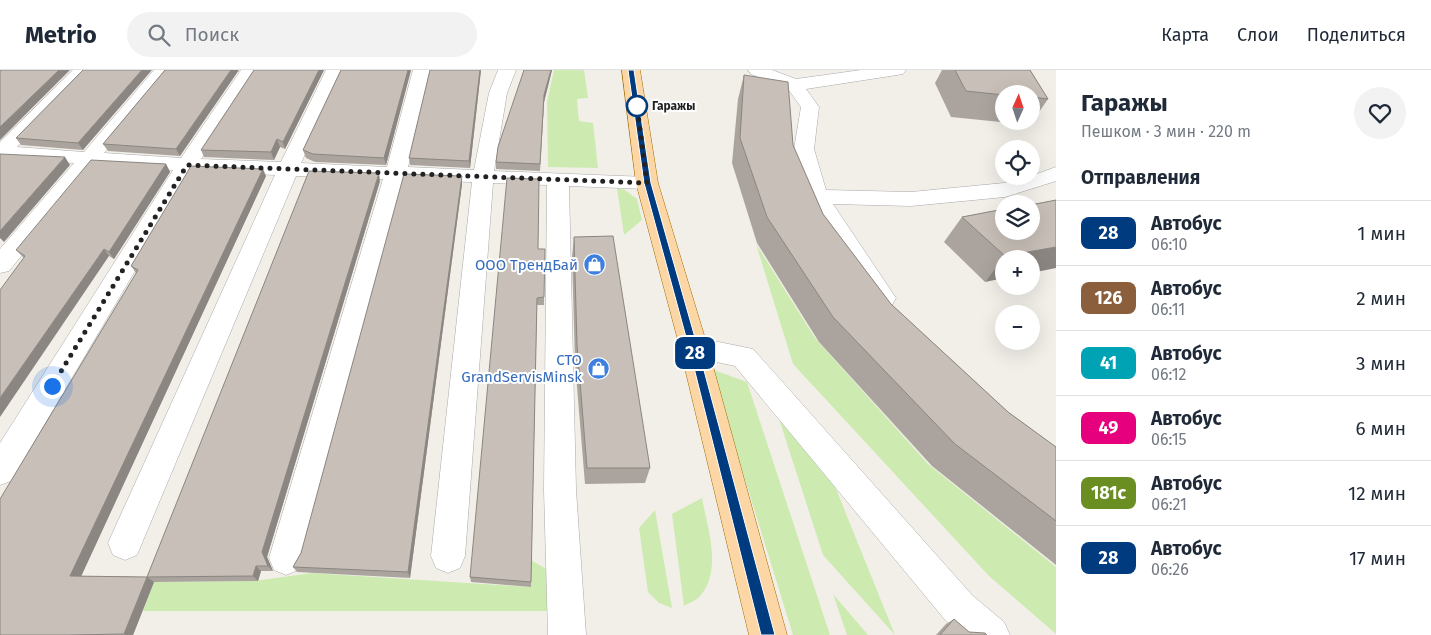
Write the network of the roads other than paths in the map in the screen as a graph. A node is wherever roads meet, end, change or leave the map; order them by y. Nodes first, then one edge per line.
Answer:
1 (83, 70) edge
2 (163, 70) edge
3 (250, 70) edge
4 (336, 70) edge
5 (422, 70) edge
6 (507, 70) edge
7 (631, 70) edge
8 (757, 70) edge
9 (897, 70) edge
10 (794, 85) junction
11 (0, 153) edge
12 (91, 158) junction
13 (187, 165) junction
14 (288, 169) junction
15 (396, 172) junction
16 (1056, 173) edge
17 (483, 176) junction
18 (558, 179) junction
19 (647, 183) junction
20 (817, 197) junction
21 (0, 265) edge
22 (897, 319) edge
23 (694, 348) junction
24 (0, 471) edge
25 (125, 543) dead end
26 (448, 556) dead end
27 (286, 558) dead end
28 (568, 635) edge
29 (768, 635) edge
30 (991, 635) edge

1 - 11 lane
2 - 12 lane
3 - 13 lane
4 - 14 lane
5 - 15 lane
6 - 17 lane
7 - 19 main road
8 - 10 lane
9 - 10 lane
10 - 20 lane
11 - 12 lane
12 - 13 lane
12 - 21 lane
13 - 14 lane
13 - 24 lane
14 - 15 lane
14 - 25 lane
15 - 17 lane
15 - 27 lane
16 - 20 lane
17 - 18 lane
17 - 26 lane
18 - 19 lane
18 - 28 lane
19 - 23 main road
20 - 22 lane
23 - 29 main road
23 - 30 lane

